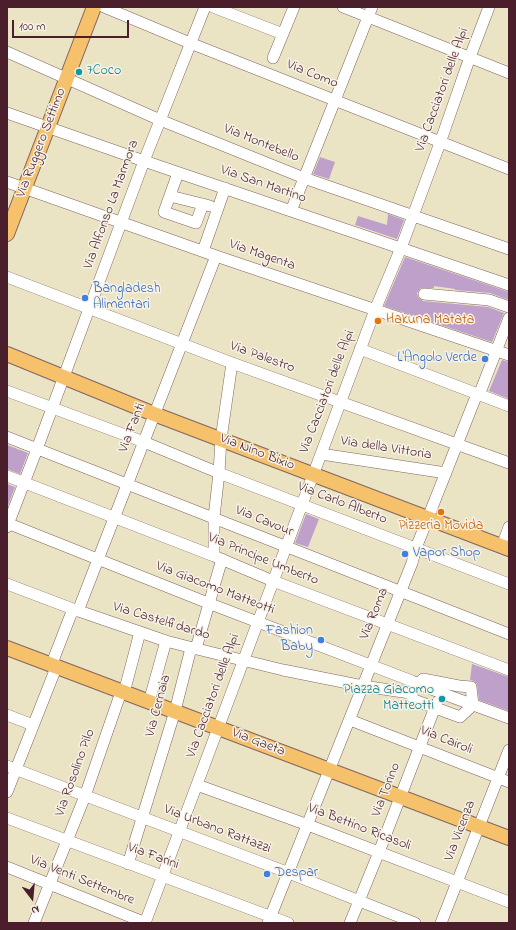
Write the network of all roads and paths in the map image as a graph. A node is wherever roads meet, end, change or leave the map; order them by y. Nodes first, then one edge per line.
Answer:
1 (94, 7) edge
2 (104, 7) edge
3 (204, 7) edge
4 (213, 7) edge
5 (294, 7) edge
6 (343, 7) edge
7 (489, 7) edge
8 (370, 12) edge
9 (283, 34) junction
10 (190, 43) junction
11 (7, 52) edge
12 (470, 57) junction
13 (273, 58) dead end
14 (509, 72) edge
15 (67, 78) junction
16 (335, 101) junction
17 (7, 113) edge
18 (160, 120) junction
19 (48, 127) junction
20 (440, 143) junction
21 (144, 161) junction
22 (509, 170) edge
23 (178, 173) junction
24 (304, 178) junction
25 (7, 182) edge
26 (225, 188) junction
27 (25, 189) junction
28 (170, 196) junction
29 (203, 204) junction
30 (218, 208) junction
31 (291, 211) junction
32 (413, 216) junction
33 (121, 223) junction
34 (7, 234) edge
35 (401, 248) junction
36 (509, 249) edge
37 (203, 251) junction
38 (216, 256) junction
39 (7, 277) edge
40 (509, 285) edge
41 (424, 294) dead end
42 (509, 307) edge
43 (89, 309) junction
44 (375, 310) junction
45 (509, 318) edge
46 (182, 344) junction
47 (360, 349) junction
48 (497, 351) junction
49 (7, 354) edge
50 (509, 355) edge
51 (232, 363) junction
52 (63, 377) junction
53 (7, 391) edge
54 (478, 394) junction
55 (340, 402) junction
56 (509, 406) edge
57 (52, 408) junction
58 (154, 414) junction
59 (7, 437) edge
60 (221, 439) junction
61 (144, 442) junction
62 (458, 444) junction
63 (37, 450) junction
64 (321, 454) junction
65 (509, 462) edge
66 (219, 473) junction
67 (446, 473) junction
68 (313, 474) junction
69 (7, 476) edge
70 (24, 483) junction
71 (128, 484) junction
72 (302, 505) junction
73 (214, 517) junction
74 (114, 518) junction
75 (428, 518) junction
76 (7, 524) edge
77 (509, 527) edge
78 (286, 547) junction
79 (506, 547) edge
80 (416, 548) junction
81 (218, 557) junction
82 (99, 560) junction
83 (273, 581) junction
84 (7, 584) edge
85 (509, 584) edge
86 (400, 592) junction
87 (208, 603) junction
88 (76, 610) junction
89 (258, 622) junction
90 (387, 624) junction
91 (140, 632) junction
92 (509, 634) edge
93 (166, 641) junction
94 (7, 648) edge
95 (193, 648) junction
96 (244, 660) junction
97 (370, 665) junction
98 (54, 666) junction
99 (509, 670) edge
100 (363, 686) junction
101 (443, 688) junction
102 (123, 692) junction
103 (149, 702) junction
104 (475, 706) junction
105 (434, 710) junction
106 (175, 711) junction
107 (7, 715) edge
108 (509, 718) edge
109 (350, 720) junction
110 (33, 725) junction
111 (218, 728) junction
112 (419, 746) junction
113 (509, 750) edge
114 (11, 767) edge
115 (330, 770) junction
116 (498, 778) junction
117 (509, 782) edge
118 (197, 785) junction
119 (7, 792) edge
120 (84, 796) junction
121 (400, 796) junction
122 (7, 818) edge
123 (142, 818) junction
124 (308, 825) junction
125 (479, 827) junction
126 (179, 832) junction
127 (509, 838) edge
128 (67, 841) junction
129 (379, 852) junction
130 (128, 864) junction
131 (7, 867) edge
132 (289, 873) junction
133 (163, 877) junction
134 (458, 882) junction
135 (50, 884) junction
136 (360, 900) junction
137 (509, 902) edge
138 (270, 920) edge
139 (34, 923) edge
140 (145, 923) edge
141 (288, 923) edge
142 (350, 923) edge
143 (415, 923) edge
144 (441, 923) edge

1 - 15 main road, Via Ruggero Settimo
2 - 10 street, Via Como
3 - 10 street, Via Alfonso La Marmora
4 - 9 street
5 - 9 street
6 - 8 street
7 - 12 street, Via Cacciatori delle Alpi
8 - 12 street
8 - 16 street
9 - 13 street
10 - 16 street, Via Como
10 - 18 street, Via Alfonso La Marmora
11 - 15 street, Via Montebello
12 - 14 street
12 - 20 street, Via Cacciatori delle Alpi
15 - 18 street, Via Montebello
15 - 19 main road, Via Ruggero Settimo
16 - 20 street, Via Como
16 - 24 street
17 - 19 street, Via San Martino
18 - 21 street, Via Alfonso La Marmora
18 - 24 street, Via Montebello
19 - 21 street, Via San Martino
19 - 27 main road, Via Ruggero Settimo
20 - 22 street, Via Como
20 - 32 street, Via Cacciatori delle Alpi
21 - 23 street, Via San Martino
21 - 33 street, Via Alfonso La Marmora
23 - 26 street, Via San Martino
23 - 28 street
24 - 31 street
24 - 32 street, Via Montebello
25 - 27 street, Via Magenta
26 - 30 street
26 - 31 street, Via San Martino
27 - 33 street, Via Magenta
27 - 34 main road, Via Ruggero Settimo
28 - 29 street
28 - 29 street
29 - 30 street
30 - 37 street
31 - 35 street, Via San Martino
32 - 35 street, Via Cacciatori delle Alpi
32 - 36 street, Via Montebello
33 - 37 street, Via Magenta
33 - 43 street, Via Alfonso La Marmora
35 - 40 street, Via San Martino
35 - 44 street, Via Cacciatori delle Alpi
37 - 38 street, Via Magenta
38 - 44 street, Via Magenta
38 - 46 street, Via Fanti
39 - 43 street, Via Palestro
41 - 42 street
43 - 46 street, Via Palestro
43 - 52 street, Via Alfonso La Marmora
44 - 47 street, Via Cacciatori delle Alpi
44 - 48 street, Via Magenta
45 - 48 street, Via Roma
46 - 51 street, Via Palestro
46 - 58 street, Via Fanti
47 - 54 street
47 - 55 street, Via Cacciatori delle Alpi
48 - 50 street, Via Magenta
48 - 54 street, Via Roma
49 - 52 main road, Via Nino Bixio
51 - 55 street, Via Palestro
51 - 60 street, Via Cernaia
52 - 57 street, Via Alfonso La Marmora
52 - 58 main road, Via Nino Bixio
53 - 57 street, Via Carlo Alberto
54 - 56 street
54 - 62 street, Via Roma
55 - 62 street, Via Palestro
55 - 64 street, Via Cacciatori delle Alpi
57 - 61 street, Via Carlo Alberto
57 - 63 street, Via Alfonso La Marmora
58 - 60 main road, Via Nino Bixio
58 - 61 street, Via Fanti
59 - 63 street, Via Cavour
60 - 66 street, Via Cernaia
60 - 68 main road, Via Nino Bixio
61 - 66 street, Via Carlo Alberto
61 - 71 street, Via Fanti
62 - 65 street, Via Palestro
62 - 67 street, Via Roma
63 - 70 street, Via Alfonso La Marmora
63 - 71 street, Via Cavour
64 - 67 street, Via della Vittoria
64 - 68 street, Via Cacciatori delle Alpi
66 - 72 street, Via Carlo Alberto
66 - 73 street, Via Cernaia
67 - 75 street, Via Roma
68 - 72 street, Via Cacciatori delle Alpi
68 - 75 main road, Via Nino Bixio
69 - 70 street, Via Principe Umberto
70 - 74 street, Via Principe Umberto
70 - 76 street, Via Alfonso La Marmora
71 - 73 street, Via Cavour
71 - 74 street, Via Fanti
72 - 78 street, Via Cacciatori delle Alpi
72 - 80 street, Via Carlo Alberto
73 - 78 street, Via Cavour
73 - 81 street, Via Cernaia
74 - 81 street, Via Principe Umberto
74 - 82 street, Via Fanti
75 - 79 main road, Via Nino Bixio
75 - 80 street, Via Roma
76 - 82 street, Via Giacomo Matteotti
77 - 79 street
78 - 83 street, Via Cacciatori delle Alpi
78 - 86 street, Via Cavour
80 - 85 street, Via Carlo Alberto
80 - 86 street, Via Roma
81 - 83 street, Via Principe Umberto
81 - 87 street, Via Cernaia
82 - 87 street, Via Giacomo Matteotti
82 - 88 street, Via Fanti
83 - 89 street, Via Cacciatori delle Alpi
83 - 90 street, Via Principe Umberto
84 - 88 street, Via Castelfidardo
86 - 90 street, Via Roma
86 - 92 street, Via Cavour
87 - 89 street, Via Giacomo Matteotti
87 - 95 street, Via Cernaia
88 - 91 street, Via Castelfidardo
88 - 98 street, Via Fanti
89 - 96 street, Via Cacciatori delle Alpi
89 - 97 street, Via Giacomo Matteotti
90 - 97 street, Via Roma
90 - 99 street, Via Principe Umberto
91 - 93 street, Via Castelfidardo
91 - 102 street, Via Rosolino Pilo
93 - 95 street, Via Castelfidardo
93 - 103 street
94 - 98 main road, Via Gaeta
95 - 96 street, Via Castelfidardo
95 - 106 street, Via Cernaia
96 - 100 street, Via Castelfidardo
96 - 111 street, Via Cacciatori delle Alpi
97 - 100 street, Via Roma
97 - 101 street, Via Giacomo Matteotti
98 - 102 main road, Via Gaeta
98 - 110 street, Via Fanti
100 - 105 street, Via Castelfidardo
100 - 109 street, Via Roma
101 - 104 street
101 - 104 street
101 - 105 street, Via Torino
102 - 103 main road, Via Gaeta
102 - 120 street, Via Rosolino Pilo
103 - 106 main road, Via Gaeta
104 - 105 street
104 - 108 street
105 - 112 street, Via Torino
106 - 111 main road, Via Gaeta
106 - 123 street, Via Cernaia
107 - 110 street
109 - 112 street, Via Cairoli
109 - 115 street, Via Roma
110 - 114 street, Via Fanti
111 - 115 main road, Via Gaeta
111 - 118 street, Via Cacciatori delle Alpi
112 - 116 street, Via Cairoli
112 - 121 street, Via Torino
113 - 116 street, Via Vicenza
114 - 119 street, Via Fanti
114 - 120 street, Via Urbano Rattazzi
115 - 121 main road, Via Gaeta
115 - 124 street, Via Roma
116 - 117 street, Via Cairoli
116 - 125 street, Via Vicenza
118 - 124 street, Via Bettino Ricasoli
118 - 126 street, Via Cacciatori delle Alpi
120 - 123 street, Via Urbano Rattazzi
120 - 128 street, Via Rosolino Pilo
121 - 125 main road, Via Gaeta
121 - 129 street, Via Torino
122 - 128 street, Via Farini
123 - 126 street, Via Urbano Rattazzi
123 - 130 street, Via Cernaia
124 - 129 street, Via Bettino Ricasoli
124 - 132 street, Via Roma
125 - 127 main road, Via Gaeta
125 - 134 street, Via Vicenza
126 - 132 street, Via Urbano Rattazzi
126 - 133 street, Via Cacciatori delle Alpi
128 - 130 street, Via Farini
128 - 135 street, Via Rosolino Pilo
129 - 134 street, Via Bettino Ricasoli
129 - 136 street, Via Torino
130 - 133 street, Via Farini
131 - 135 street, Via Venti Settembre
132 - 136 street, Via Urbano Rattazzi
132 - 138 street, Via Roma
133 - 138 street, Via Farini
133 - 140 street, Via Cacciatori delle Alpi
134 - 137 street, Via Bettino Ricasoli
134 - 144 street, Via Vicenza
135 - 139 street, Via Rosolino Pilo
135 - 140 street, Via Venti Settembre
136 - 142 street, Via Torino
136 - 143 street, Via Urbano Rattazzi
138 - 141 street, Via Farini

